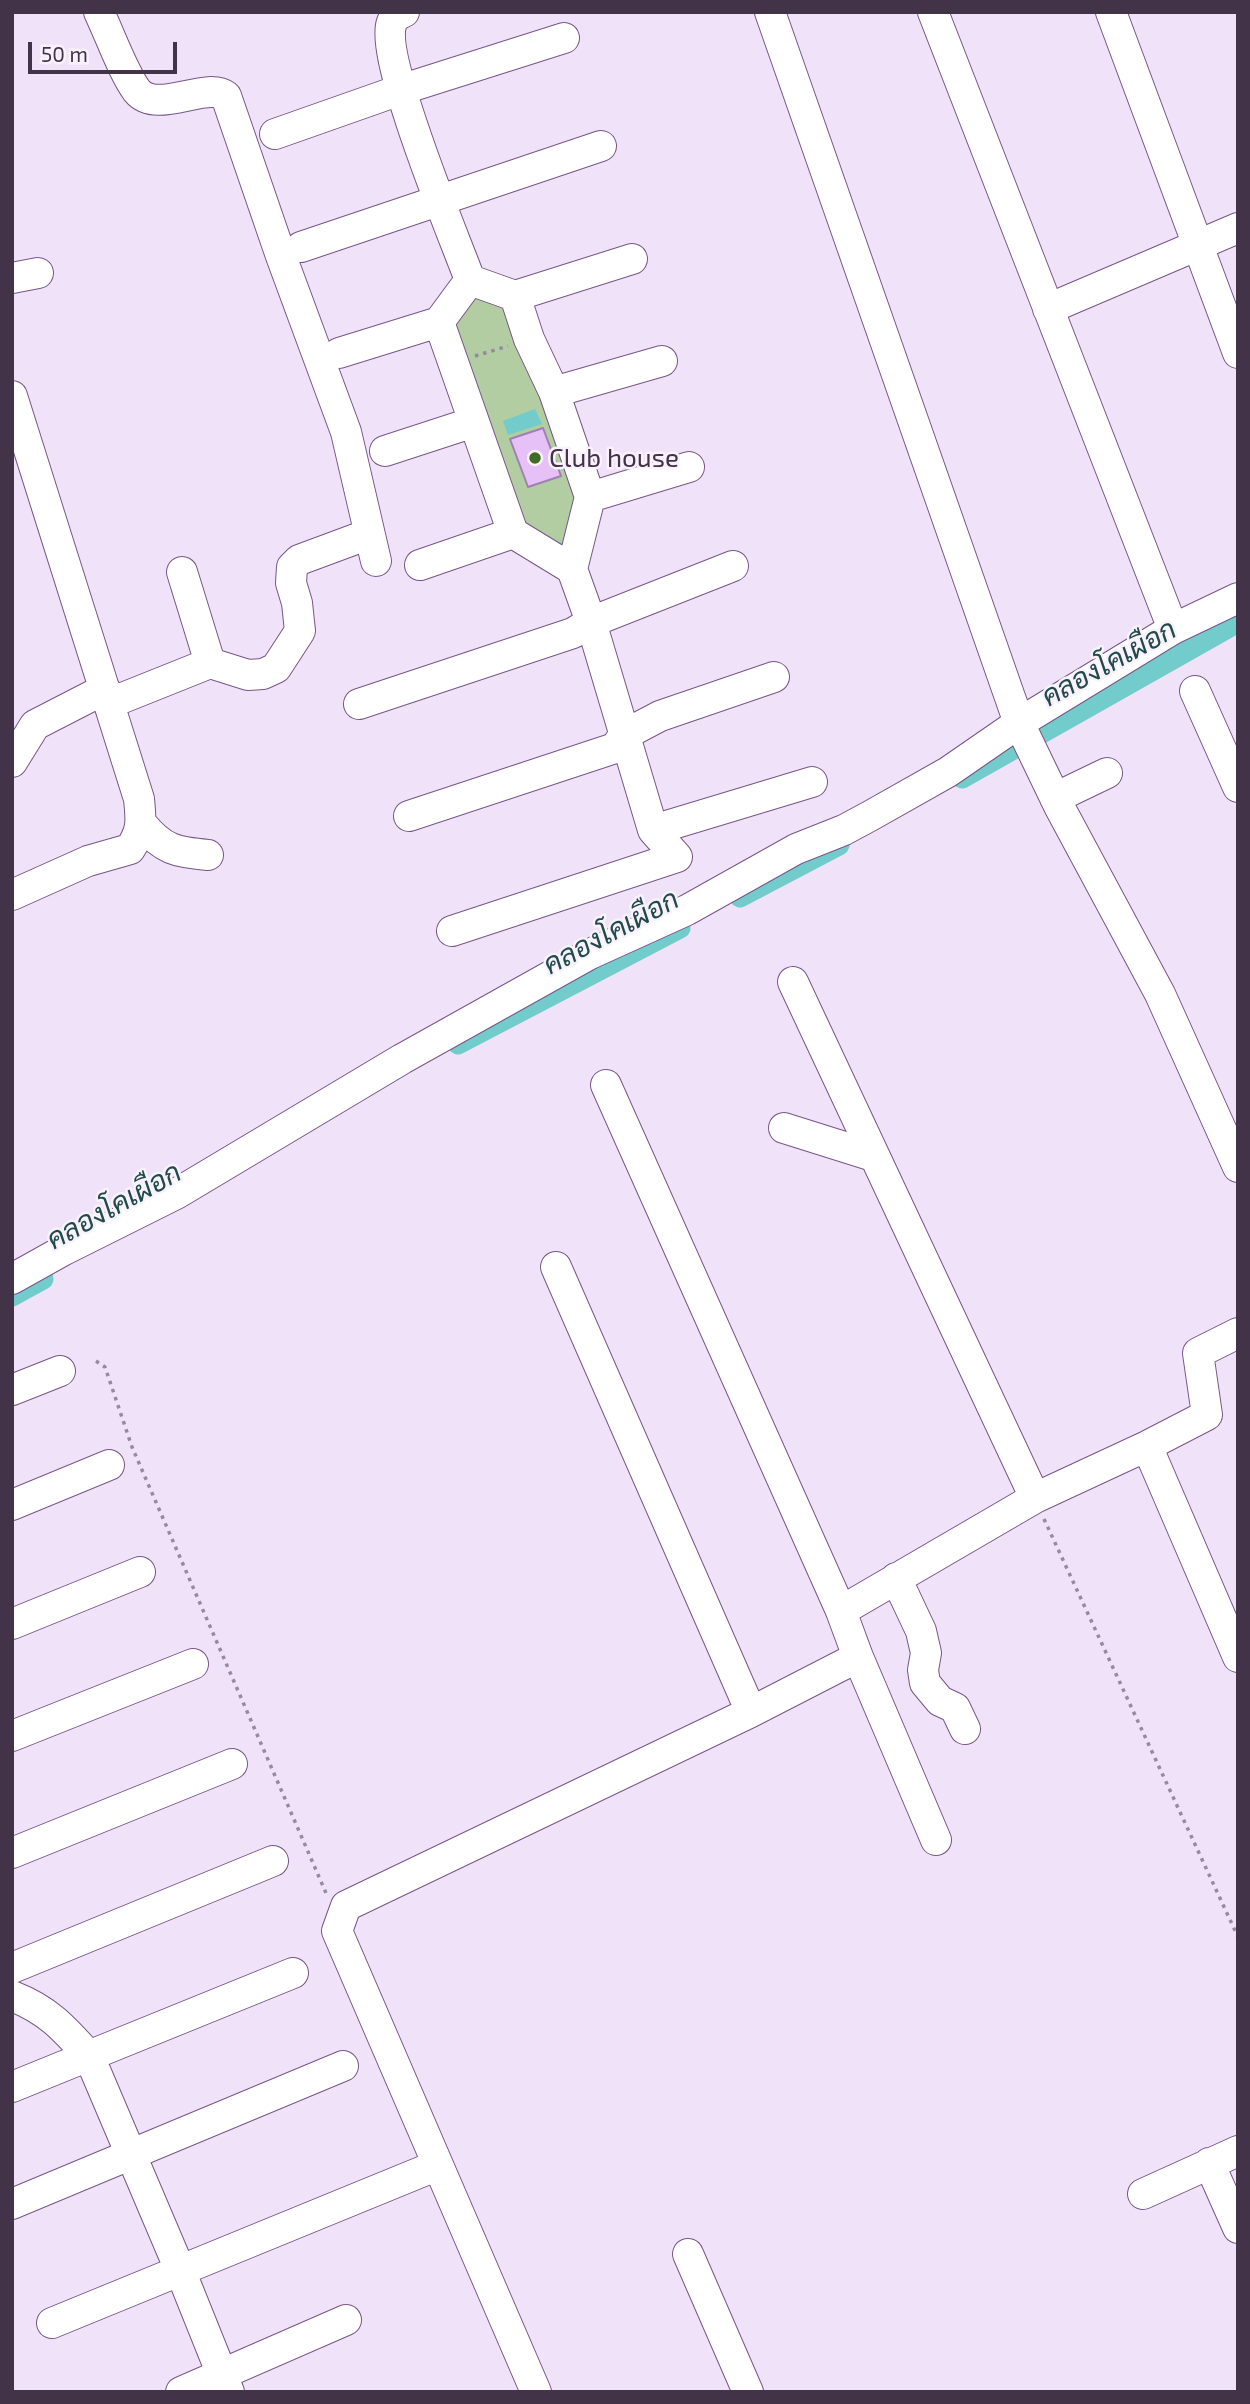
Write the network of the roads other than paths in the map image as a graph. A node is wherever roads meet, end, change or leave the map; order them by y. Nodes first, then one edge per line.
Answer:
1 (99, 12) edge
2 (404, 12) edge
3 (770, 12) edge
4 (933, 12) edge
5 (1111, 12) edge
6 (564, 38) dead end
7 (400, 90) junction
8 (275, 134) dead end
9 (601, 146) dead end
10 (440, 199) junction
11 (1238, 228) edge
12 (1197, 244) junction
13 (301, 247) dead end
14 (632, 259) dead end
15 (470, 281) junction
16 (515, 296) junction
17 (1048, 309) junction
18 (439, 321) junction
19 (339, 353) dead end
20 (1238, 353) edge
21 (662, 361) dead end
22 (554, 392) junction
23 (12, 396) edge
24 (474, 422) junction
25 (385, 451) dead end
26 (689, 467) dead end
27 (590, 497) junction
28 (513, 533) junction
29 (420, 565) dead end
30 (733, 566) dead end
31 (572, 569) junction
32 (182, 572) dead end
33 (1238, 598) edge
34 (591, 622) junction
35 (1173, 629) junction
36 (210, 663) junction
37 (774, 677) dead end
38 (1195, 691) dead end
39 (107, 696) junction
40 (359, 704) dead end
41 (1025, 735) junction
42 (624, 736) junction
43 (12, 762) edge
44 (1108, 773) dead end
45 (812, 782) dead end
46 (1238, 787) edge
47 (1055, 798) junction
48 (409, 817) dead end
49 (142, 824) junction
50 (653, 830) junction
51 (208, 855) dead end
52 (12, 895) edge
53 (452, 931) dead end
54 (793, 982) dead end
55 (606, 1084) dead end
56 (784, 1128) dead end
57 (873, 1156) junction
58 (1238, 1167) edge
59 (556, 1267) dead end
60 (12, 1279) edge
61 (1238, 1333) edge
62 (60, 1371) dead end
63 (12, 1390) edge
64 (1147, 1446) junction
65 (109, 1465) dead end
66 (1034, 1498) junction
67 (12, 1505) edge
68 (140, 1572) dead end
69 (896, 1578) junction
70 (841, 1611) junction
71 (12, 1624) edge
72 (858, 1657) junction
73 (1238, 1657) edge
74 (193, 1664) dead end
75 (751, 1712) junction
76 (965, 1729) dead end
77 (12, 1736) edge
78 (232, 1764) dead end
79 (936, 1840) dead end
80 (12, 1853) edge
81 (273, 1861) dead end
82 (12, 1968) edge
83 (293, 1973) dead end
84 (12, 1997) edge
85 (89, 2056) junction
86 (343, 2066) dead end
87 (12, 2087) edge
88 (1238, 2151) edge
89 (130, 2153) junction
90 (1209, 2164) junction
91 (438, 2165) junction
92 (1143, 2194) dead end
93 (12, 2204) edge
94 (1238, 2228) edge
95 (688, 2254) dead end
96 (180, 2270) junction
97 (346, 2320) dead end
98 (52, 2323) dead end
99 (226, 2383) edge
100 (181, 2392) edge
101 (536, 2392) edge
102 (748, 2392) edge

1 - 36 street
2 - 7 street
3 - 41 street
4 - 17 street
5 - 12 street
6 - 7 street
7 - 8 street
7 - 10 street
9 - 10 street
10 - 13 street
10 - 15 street
11 - 12 street
12 - 17 street
12 - 20 street
14 - 16 street
15 - 16 street
15 - 18 street
16 - 22 street
17 - 35 street
18 - 19 street
18 - 24 street
21 - 22 street
22 - 27 street
23 - 39 street
24 - 25 street
24 - 28 street
26 - 27 street
27 - 31 street
28 - 29 street
28 - 31 street
30 - 34 street
31 - 34 street
32 - 36 street
33 - 35 street
34 - 40 street
34 - 42 street
35 - 41 street
36 - 39 street
37 - 42 street
38 - 46 street
39 - 43 street
39 - 49 street
41 - 47 street
41 - 60 street
42 - 48 street
42 - 50 street
44 - 47 street
45 - 50 street
47 - 58 street
49 - 51 street
49 - 52 street
50 - 53 street
54 - 57 street
55 - 70 street
56 - 57 street
57 - 66 street
59 - 75 street
61 - 64 street
62 - 63 street
64 - 66 street
64 - 73 street
65 - 67 street
66 - 69 street
68 - 71 street
69 - 70 street
69 - 76 street
70 - 72 street
72 - 75 street
72 - 79 street
74 - 77 street
75 - 91 street
78 - 80 street
81 - 82 street
83 - 85 street
84 - 85 street
85 - 87 street
85 - 89 street
86 - 89 street
88 - 90 street
89 - 93 street
89 - 96 street
90 - 92 street
90 - 94 street
91 - 96 street
91 - 101 street
95 - 102 street
96 - 98 street
96 - 99 street
97 - 99 street
99 - 100 street

